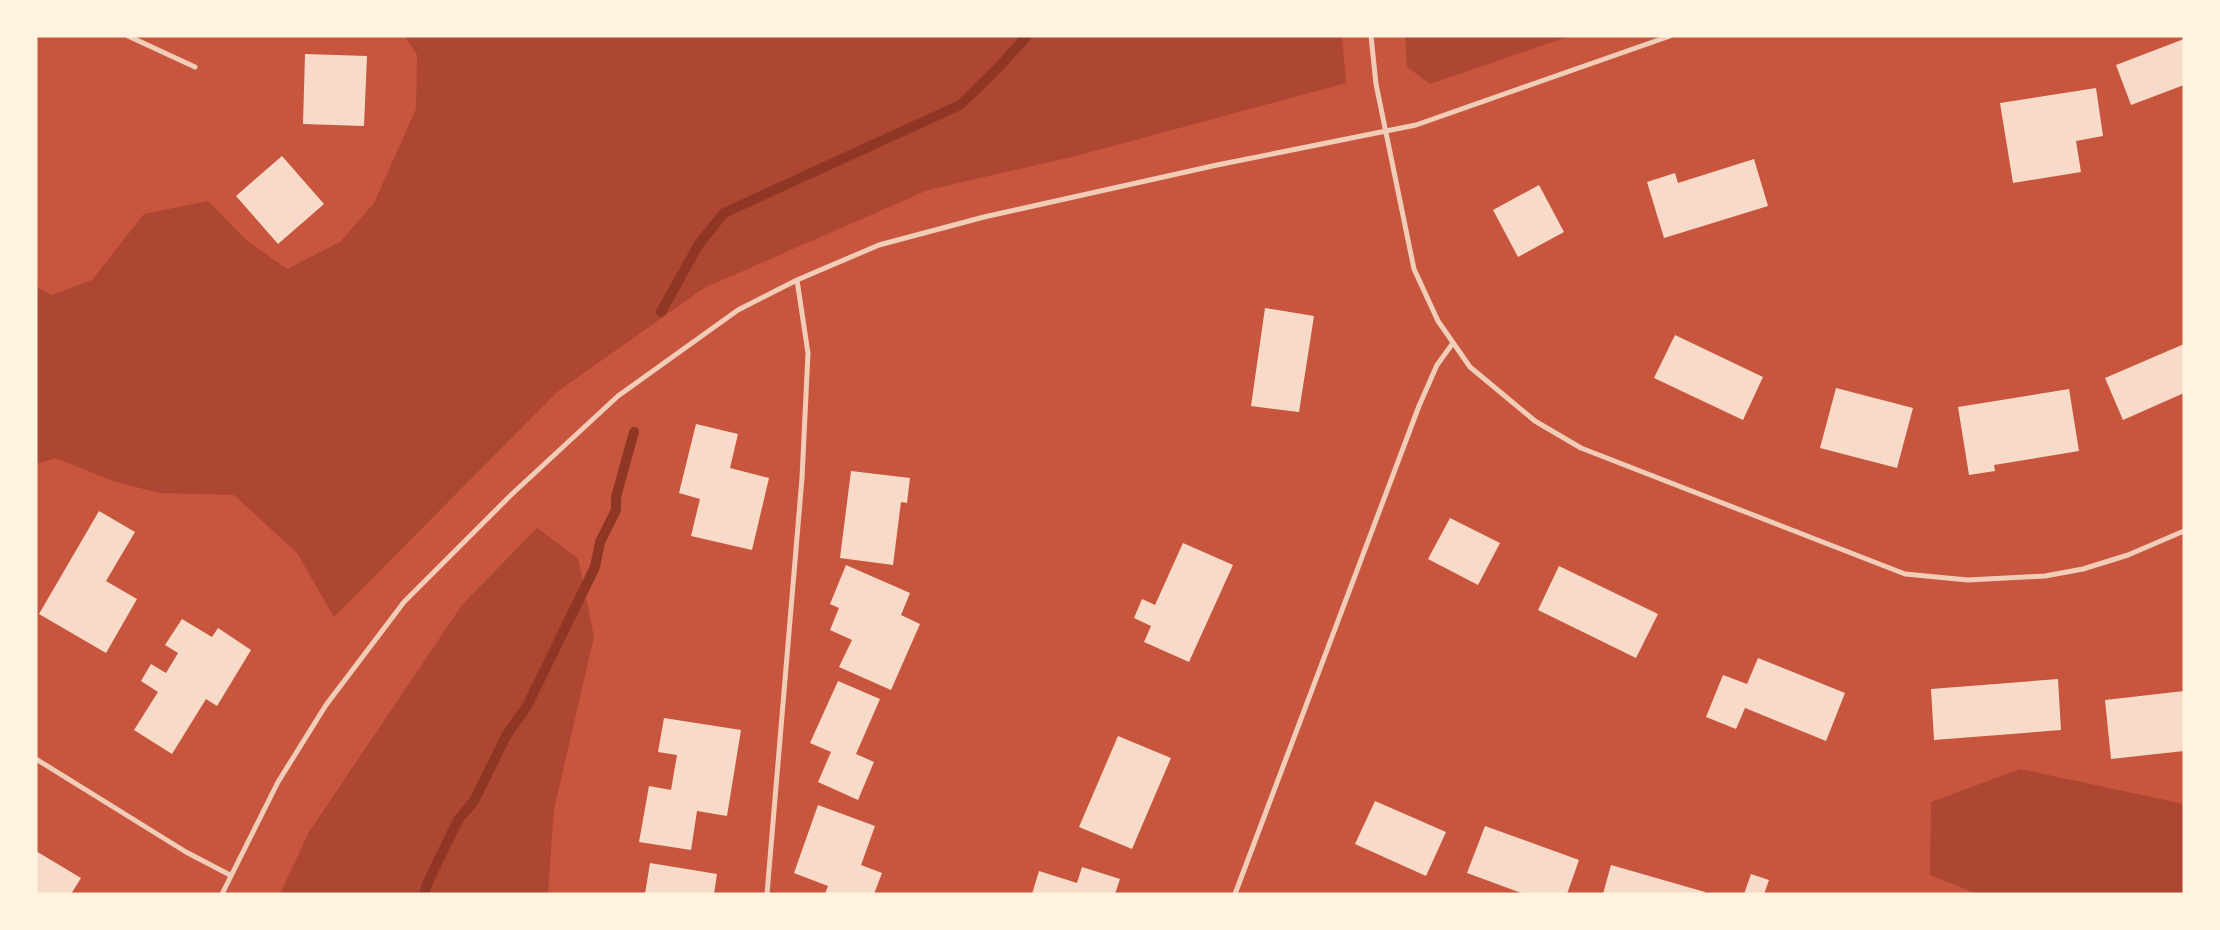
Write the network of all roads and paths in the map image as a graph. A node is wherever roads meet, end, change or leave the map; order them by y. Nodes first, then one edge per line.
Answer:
1 (128, 36) edge
2 (1371, 36) edge
3 (1670, 36) edge
4 (195, 67) dead end
5 (1386, 132) junction
6 (797, 280) junction
7 (1452, 343) junction
8 (2184, 531) edge
9 (36, 759) edge
10 (230, 875) junction
11 (222, 894) edge
12 (767, 894) edge
13 (1235, 894) edge

1 - 4 street
2 - 5 street
3 - 5 street
5 - 6 street
5 - 7 street
6 - 10 street
6 - 12 street
7 - 8 street
7 - 13 street
9 - 10 street
10 - 11 street

